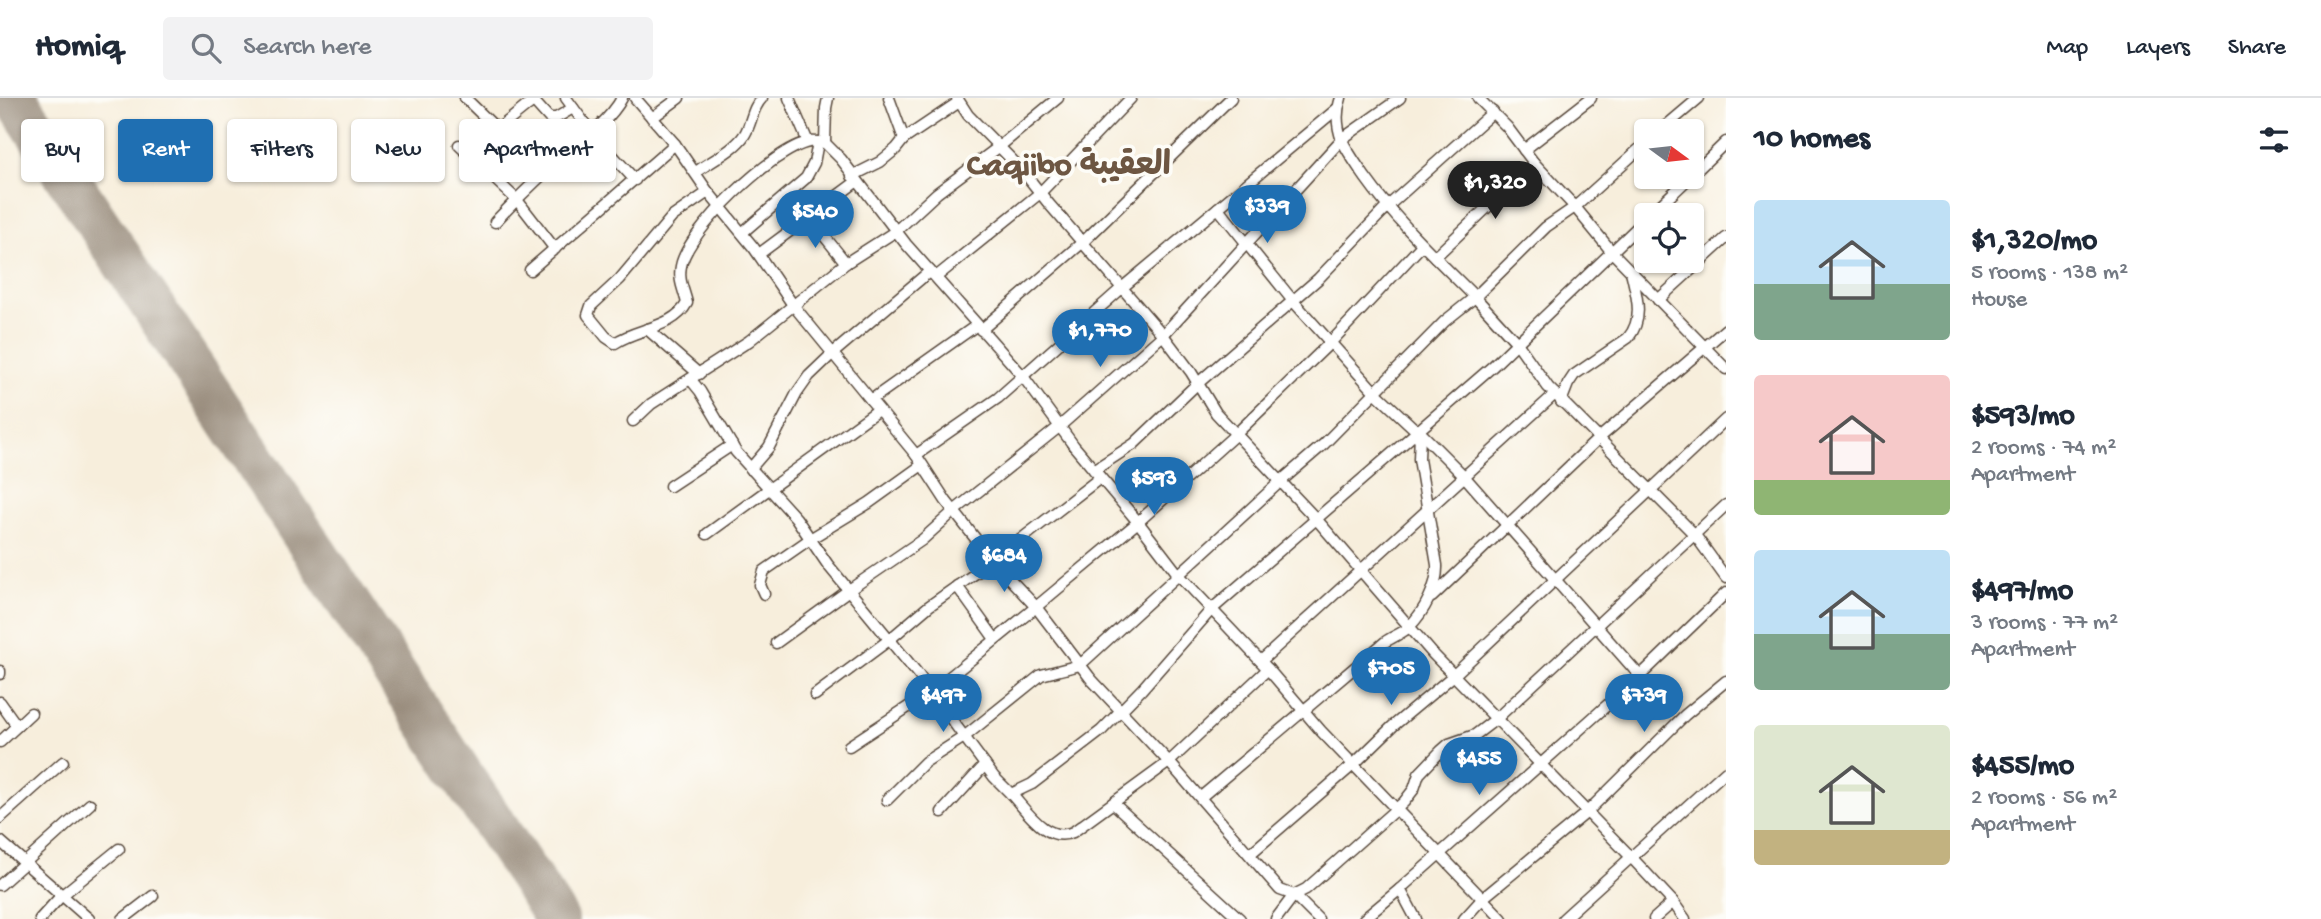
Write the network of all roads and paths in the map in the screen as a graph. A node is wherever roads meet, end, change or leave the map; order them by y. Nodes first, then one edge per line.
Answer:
1 (465, 98) edge
2 (566, 98) edge
3 (622, 98) edge
4 (635, 98) edge
5 (679, 98) edge
6 (761, 98) edge
7 (789, 98) edge
8 (828, 98) edge
9 (888, 98) edge
10 (1058, 98) edge
11 (1131, 98) edge
12 (1231, 98) edge
13 (1400, 98) edge
14 (1478, 98) edge
15 (1591, 98) edge
16 (1699, 98) edge
17 (532, 99) edge
18 (958, 100) edge
19 (1339, 103) edge
20 (573, 108) junction
21 (1493, 112) junction
22 (652, 118) junction
23 (486, 119) edge
24 (509, 119) edge
25 (581, 119) edge
26 (605, 119) edge
27 (1674, 119) edge
28 (904, 139) junction
29 (1342, 139) junction
30 (817, 142) junction
31 (1726, 142) edge
32 (676, 144) junction
33 (1000, 146) junction
34 (1524, 150) junction
35 (1634, 154) edge
36 (616, 159) edge
37 (1534, 163) junction
38 (1704, 163) edge
39 (696, 172) junction
40 (854, 179) junction
41 (635, 180) junction
42 (498, 182) edge
43 (535, 182) edge
44 (1677, 189) edge
45 (708, 192) junction
46 (1040, 193) junction
47 (517, 200) junction
48 (1663, 203) edge
49 (1575, 206) junction
50 (722, 207) junction
51 (1387, 207) junction
52 (1218, 208) junction
53 (809, 217) junction
54 (495, 222) dead end
55 (896, 230) junction
56 (1634, 231) edge
57 (742, 233) junction
58 (1726, 238) edge
59 (1083, 242) junction
60 (1246, 243) junction
61 (1422, 245) junction
62 (555, 249) junction
63 (1612, 252) junction
64 (759, 254) junction
65 (1435, 257) junction
66 (846, 263) junction
67 (530, 270) dead end
68 (1631, 271) junction
69 (933, 274) junction
70 (1123, 287) junction
71 (1475, 297) junction
72 (1658, 300) junction
73 (1293, 301) junction
74 (793, 305) junction
75 (979, 327) junction
76 (647, 329) junction
77 (1726, 329) edge
78 (1163, 335) junction
79 (1331, 342) junction
80 (1517, 343) junction
81 (1705, 348) junction
82 (832, 354) junction
83 (1726, 369) edge
84 (1021, 375) junction
85 (695, 377) junction
86 (1197, 384) junction
87 (1375, 392) junction
88 (1558, 398) junction
89 (871, 400) junction
90 (878, 410) junction
91 (1726, 419) edge
92 (633, 422) dead end
93 (1059, 427) junction
94 (1418, 431) junction
95 (1236, 434) junction
96 (1598, 439) junction
97 (732, 445) junction
98 (919, 460) junction
99 (750, 468) junction
100 (1097, 474) junction
101 (1464, 476) junction
102 (1281, 481) junction
103 (670, 486) dead end
104 (769, 488) junction
105 (1650, 490) junction
106 (1726, 505) edge
107 (1428, 509) junction
108 (954, 511) junction
109 (1316, 519) junction
110 (1138, 522) junction
111 (1508, 525) junction
112 (707, 534) dead end
113 (1695, 535) junction
114 (810, 539) junction
115 (993, 561) junction
116 (1361, 570) junction
117 (1178, 574) junction
118 (1726, 578) edge
119 (1556, 579) junction
120 (957, 586) junction
121 (849, 590) junction
122 (1726, 593) edge
123 (764, 594) dead end
124 (1427, 602) junction
125 (1037, 607) junction
126 (1211, 610) junction
127 (1596, 626) junction
128 (1409, 627) junction
129 (995, 639) junction
130 (889, 640) junction
131 (776, 643) dead end
132 (1080, 665) junction
133 (1264, 665) junction
134 (1454, 676) junction
135 (1640, 676) junction
136 (1726, 681) edge
137 (931, 692) junction
138 (815, 695) dead end
139 (0, 702) edge
140 (1304, 709) junction
141 (1122, 711) junction
142 (31, 713) dead end
143 (1496, 719) junction
144 (17, 726) junction
145 (964, 737) junction
146 (0, 742) edge
147 (849, 746) dead end
148 (63, 762) dead end
149 (1169, 762) junction
150 (1540, 764) junction
151 (985, 765) junction
152 (1353, 765) junction
153 (1726, 771) edge
154 (1011, 793) junction
155 (1201, 797) junction
156 (887, 800) dead end
157 (1113, 803) junction
158 (90, 804) dead end
159 (1394, 809) junction
160 (942, 812) dead end
161 (1586, 813) junction
162 (0, 818) edge
163 (0, 841) edge
164 (120, 849) dead end
165 (1439, 853) junction
166 (1250, 854) junction
167 (1632, 858) junction
168 (24, 862) junction
169 (0, 885) edge
170 (1400, 890) junction
171 (1294, 895) junction
172 (61, 896) junction
173 (153, 896) dead end
174 (1483, 898) junction
175 (1673, 902) junction
176 (40, 919) edge
177 (89, 919) edge
178 (123, 919) edge
179 (1240, 919) edge
180 (1276, 919) edge
181 (1318, 919) edge
182 (1364, 919) edge
183 (1416, 919) edge
184 (1464, 919) edge
185 (1502, 919) edge
186 (1563, 919) edge
187 (1654, 919) edge
188 (1685, 919) edge

1 - 23 street
2 - 20 street
3 - 26 street
4 - 22 street
5 - 22 street
6 - 39 street
7 - 30 street
8 - 30 street
9 - 28 street
10 - 33 street
11 - 46 street
12 - 59 street
13 - 29 street
14 - 21 street
15 - 34 street
16 - 27 street
17 - 20 street
17 - 24 street
18 - 28 street
18 - 33 street
19 - 29 street
19 - 52 street
20 - 25 street
21 - 34 street
21 - 51 street
22 - 32 street
28 - 40 street
29 - 51 street
29 - 60 street
30 - 40 street
30 - 50 street
30 - 57 street
31 - 38 street
32 - 39 street
32 - 41 street
33 - 46 street
33 - 55 street
34 - 37 street
35 - 49 street
36 - 41 street
37 - 49 street
37 - 65 street
39 - 45 street
40 - 53 street
40 - 55 street
41 - 62 street
42 - 47 street
43 - 47 street
44 - 48 street
45 - 50 street
45 - 76 street
46 - 59 street
46 - 69 street
47 - 54 street
47 - 62 street
49 - 63 street
49 - 71 street
50 - 57 street
50 - 76 street
51 - 61 street
51 - 73 street
52 - 60 street
52 - 70 street
53 - 64 street
53 - 66 street
55 - 66 street
55 - 69 street
56 - 63 street
57 - 64 street
58 - 72 street
59 - 70 street
59 - 75 street
60 - 73 street
60 - 78 street
61 - 65 street
61 - 79 street
62 - 67 street
63 - 68 street
63 - 80 street
64 - 74 street
65 - 71 street
66 - 74 street
68 - 72 street
68 - 88 street
69 - 75 street
69 - 82 street
70 - 78 street
70 - 84 street
71 - 80 street
71 - 87 street
72 - 81 street
73 - 79 street
73 - 86 street
74 - 82 street
74 - 85 street
75 - 84 street
75 - 89 street
76 - 85 street
77 - 81 street
78 - 86 street
78 - 93 street
79 - 87 street
79 - 95 street
80 - 88 street
80 - 94 street
81 - 83 street
81 - 96 street
82 - 89 street
82 - 99 street
84 - 93 street
84 - 98 street
85 - 92 street
85 - 97 street
86 - 95 street
86 - 100 street
87 - 94 street
87 - 102 street
88 - 96 street
88 - 101 street
89 - 90 street
90 - 98 street
90 - 104 street
91 - 105 street
93 - 100 street
93 - 108 street
94 - 101 street
94 - 107 street
94 - 109 street
95 - 102 street
95 - 110 street
96 - 105 street
96 - 111 street
97 - 99 street
97 - 103 street
98 - 108 street
98 - 114 street
99 - 104 street
100 - 110 street
100 - 115 street
101 - 107 street
101 - 111 street
102 - 109 street
102 - 117 street
104 - 112 street
104 - 114 street
105 - 113 street
105 - 119 street
106 - 113 street
107 - 116 street
107 - 124 street
108 - 115 street
108 - 121 street
109 - 116 street
109 - 126 street
110 - 117 street
110 - 125 street
111 - 119 street
111 - 124 street
113 - 118 street
113 - 127 street
114 - 121 street
114 - 123 street
115 - 120 street
115 - 125 street
116 - 128 street
116 - 133 street
117 - 126 street
117 - 132 street
119 - 127 street
119 - 134 street
120 - 129 street
120 - 130 street
121 - 130 street
121 - 131 street
122 - 135 street
124 - 128 street
125 - 129 street
125 - 132 street
126 - 133 street
126 - 141 street
127 - 135 street
127 - 143 street
128 - 134 street
128 - 140 street
129 - 137 street
130 - 137 street
130 - 138 street
132 - 141 street
132 - 145 street
133 - 140 street
133 - 149 street
134 - 143 street
134 - 152 street
135 - 150 street
136 - 161 street
137 - 145 street
137 - 147 street
139 - 144 street
140 - 152 street
140 - 155 street
141 - 149 street
141 - 154 street
142 - 144 street
143 - 150 street
143 - 159 street
144 - 146 street
145 - 151 street
145 - 156 street
148 - 162 street
149 - 155 street
149 - 157 street
150 - 161 street
150 - 165 street
151 - 154 street
151 - 160 street
152 - 159 street
152 - 166 street
153 - 167 street
154 - 157 street
155 - 166 street
157 - 179 street
158 - 168 street
159 - 165 street
159 - 171 street
161 - 167 street
161 - 174 street
163 - 168 street
164 - 172 street
165 - 170 street
165 - 174 street
166 - 171 street
167 - 175 street
167 - 186 street
168 - 169 street
168 - 172 street
170 - 182 street
170 - 183 street
171 - 180 street
171 - 181 street
172 - 176 street
172 - 177 street
173 - 178 street
174 - 184 street
174 - 185 street
175 - 187 street
175 - 188 street

